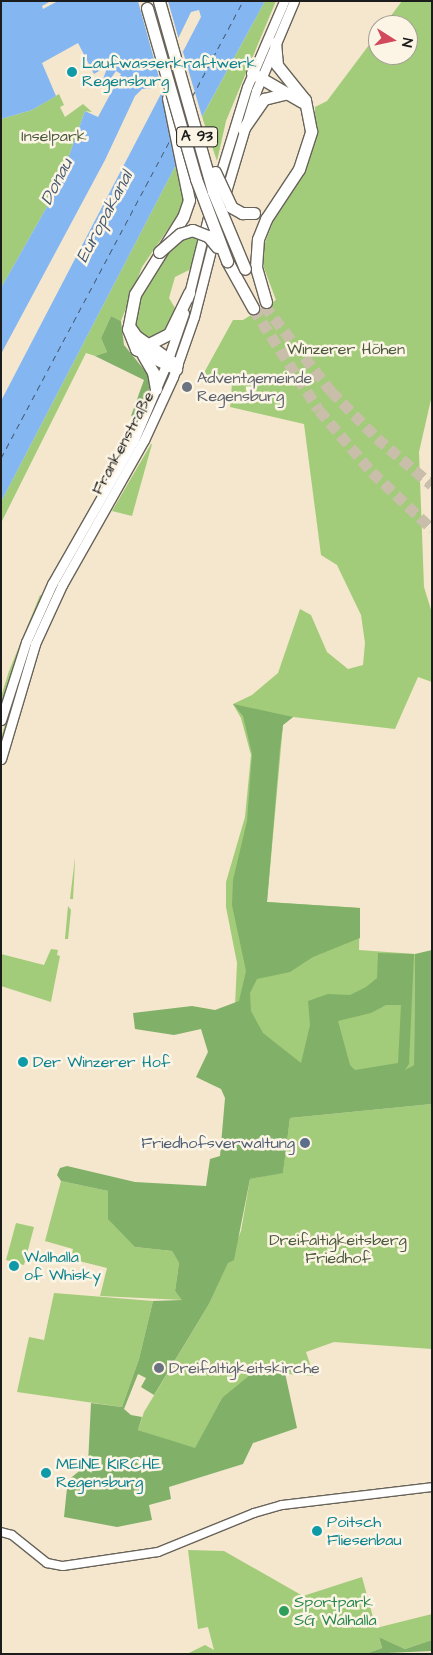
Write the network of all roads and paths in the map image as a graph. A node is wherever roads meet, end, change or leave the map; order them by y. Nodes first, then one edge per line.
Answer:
1 (159, 1) edge
2 (284, 1) edge
3 (294, 1) edge
4 (146, 5) edge
5 (275, 42) junction
6 (259, 75) junction
7 (287, 80) junction
8 (288, 93) junction
9 (307, 107) junction
10 (243, 129) junction
11 (285, 193) junction
12 (159, 252) junction
13 (227, 261) junction
14 (189, 293) junction
15 (261, 305) junction
16 (128, 322) junction
17 (149, 344) junction
18 (142, 354) junction
19 (172, 365) junction
20 (156, 389) junction
21 (1, 720) edge
22 (1, 759) edge
23 (432, 1487) edge
24 (1, 1532) edge

1 - 11 highway, bridge
1 - 15 highway, A 93, bridge
2 - 6 main road
3 - 5 main road
4 - 12 highway, bridge
4 - 13 highway, A 93, bridge
5 - 6 main road
5 - 7 highway
6 - 7 highway
6 - 8 highway
6 - 10 main road, Frankenstraße
6 - 14 main road, Frankenstraße
7 - 9 highway
8 - 9 highway
8 - 10 highway
9 - 11 highway
10 - 19 main road, Frankenstraße
11 - 15 highway
12 - 13 highway, bridge
12 - 16 highway
13 - 15 highway, A 93
14 - 17 highway
14 - 19 main road, Frankenstraße
16 - 17 highway
16 - 18 highway
17 - 19 highway
18 - 19 highway
18 - 20 highway
19 - 20 main road, Frankenstraße
19 - 22 main road, Frankenstraße
20 - 21 main road, Frankenstraße
23 - 24 street

